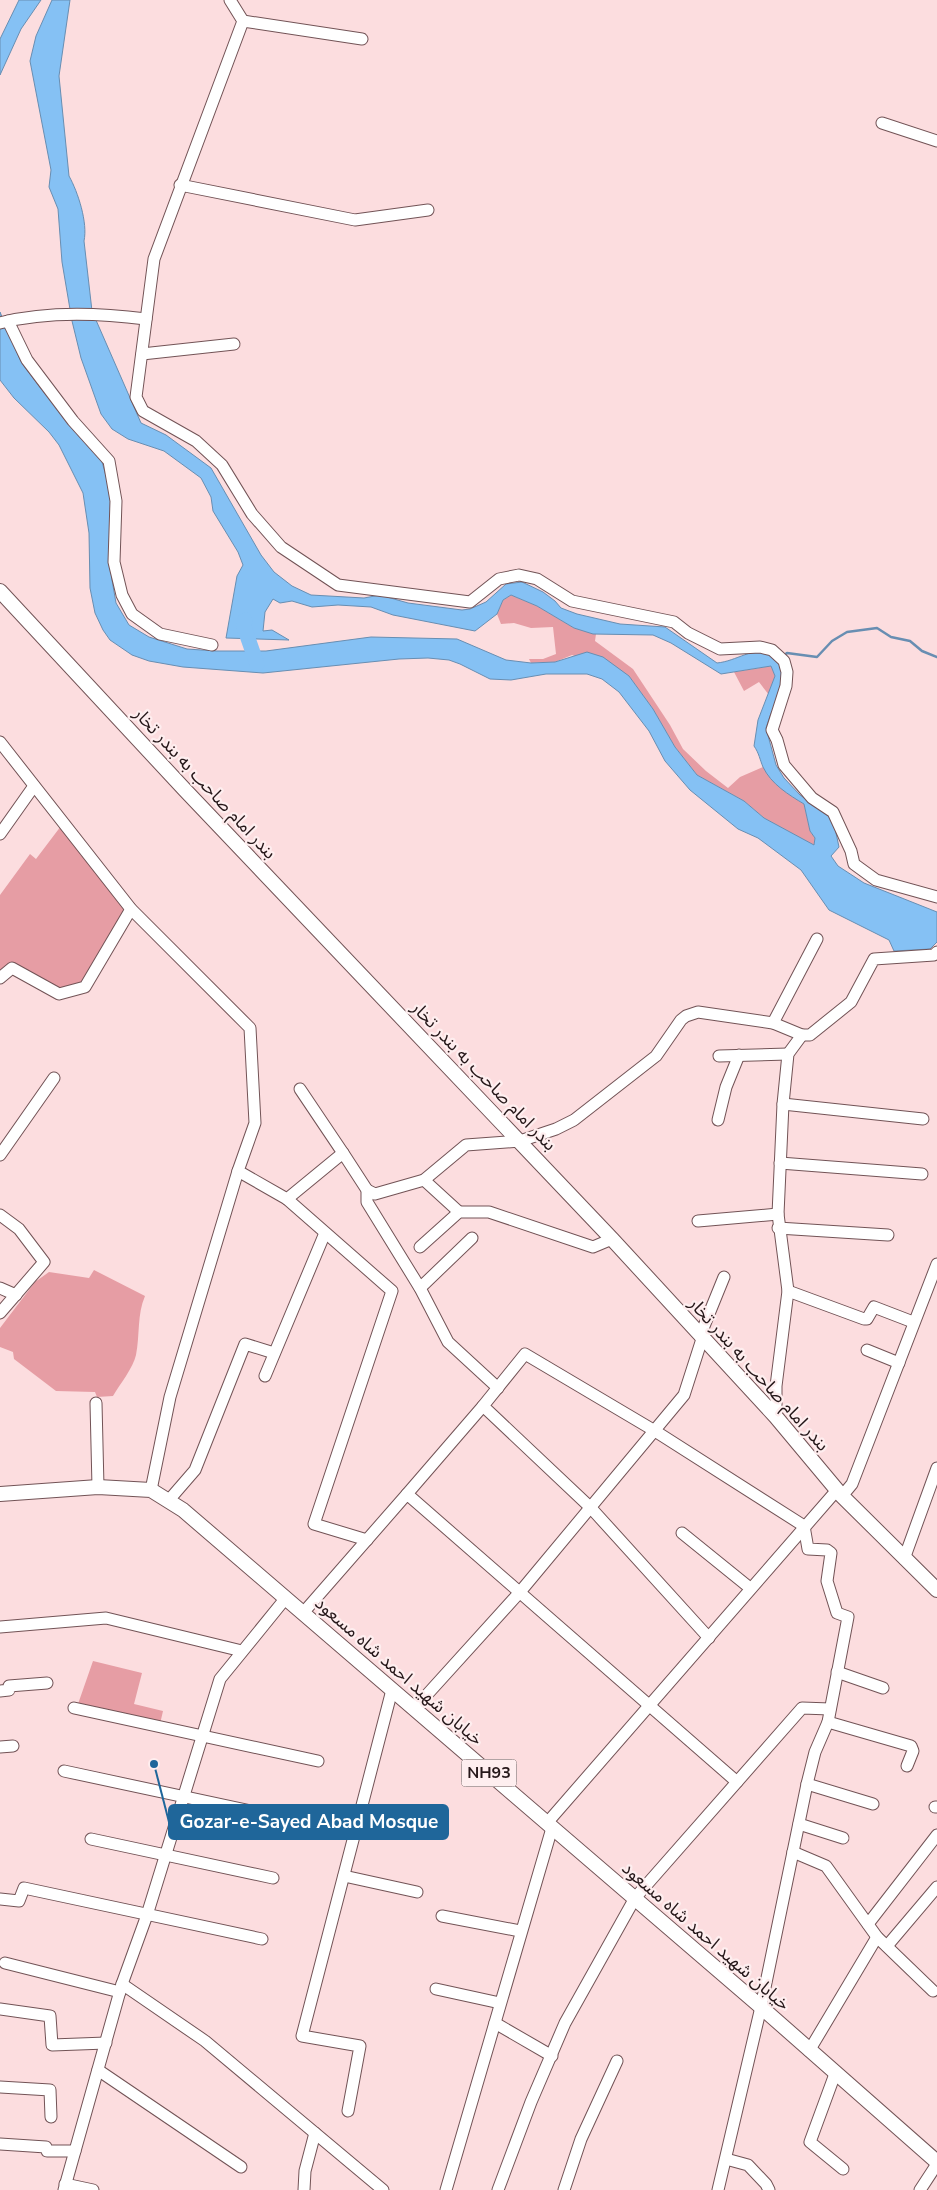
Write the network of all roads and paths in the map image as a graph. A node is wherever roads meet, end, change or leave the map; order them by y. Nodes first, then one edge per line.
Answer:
1 (230, 0) edge
2 (243, 21) junction
3 (362, 39) dead end
4 (882, 123) dead end
5 (937, 141) edge
6 (180, 185) junction
7 (428, 210) dead end
8 (146, 319) junction
9 (4, 322) edge
10 (234, 344) dead end
11 (142, 354) junction
12 (0, 590) edge
13 (212, 645) dead end
14 (0, 742) edge
15 (34, 786) junction
16 (0, 834) edge
17 (937, 898) edge
18 (131, 908) junction
19 (817, 939) dead end
20 (936, 955) edge
21 (0, 978) edge
22 (773, 1023) junction
23 (802, 1035) junction
24 (788, 1054) junction
25 (739, 1055) junction
26 (719, 1056) dead end
27 (54, 1078) dead end
28 (300, 1088) dead end
29 (783, 1104) junction
30 (924, 1118) dead end
31 (718, 1120) dead end
32 (520, 1141) junction
33 (343, 1152) junction
34 (0, 1154) edge
35 (780, 1163) junction
36 (238, 1171) junction
37 (922, 1174) dead end
38 (424, 1180) junction
39 (367, 1190) junction
40 (287, 1198) junction
41 (459, 1212) junction
42 (778, 1214) junction
43 (0, 1215) edge
44 (698, 1221) dead end
45 (778, 1228) junction
46 (326, 1232) junction
47 (888, 1235) dead end
48 (472, 1238) dead end
49 (612, 1239) junction
50 (420, 1246) dead end
51 (937, 1264) edge
52 (724, 1277) dead end
53 (0, 1288) edge
54 (420, 1288) junction
55 (788, 1291) junction
56 (16, 1295) junction
57 (0, 1313) edge
58 (913, 1322) junction
59 (701, 1337) junction
60 (867, 1350) dead end
61 (274, 1353) junction
62 (899, 1362) junction
63 (265, 1376) dead end
64 (498, 1388) junction
65 (96, 1403) dead end
66 (483, 1406) junction
67 (776, 1417) junction
68 (654, 1431) junction
69 (937, 1468) edge
70 (98, 1486) junction
71 (151, 1490) junction
72 (839, 1493) junction
73 (0, 1494) edge
74 (407, 1494) junction
75 (169, 1500) junction
76 (591, 1508) junction
77 (804, 1526) junction
78 (682, 1533) dead end
79 (367, 1540) junction
80 (904, 1559) junction
81 (936, 1586) edge
82 (750, 1588) junction
83 (520, 1592) junction
84 (285, 1599) junction
85 (303, 1613) junction
86 (0, 1627) edge
87 (709, 1638) junction
88 (242, 1651) junction
89 (837, 1672) junction
90 (47, 1683) dead end
91 (883, 1688) dead end
92 (0, 1690) edge
93 (392, 1690) junction
94 (649, 1704) junction
95 (74, 1708) dead end
96 (414, 1709) junction
97 (830, 1709) junction
98 (828, 1722) junction
99 (202, 1736) junction
100 (14, 1746) dead end
101 (0, 1747) edge
102 (318, 1760) dead end
103 (907, 1766) dead end
104 (64, 1771) dead end
105 (737, 1782) junction
106 (807, 1784) junction
107 (184, 1796) junction
108 (874, 1804) dead end
109 (297, 1821) dead end
110 (799, 1824) junction
111 (550, 1825) junction
112 (937, 1835) edge
113 (843, 1838) dead end
114 (90, 1839) dead end
115 (793, 1852) junction
116 (166, 1856) junction
117 (344, 1876) junction
118 (273, 1878) dead end
119 (417, 1892) dead end
120 (936, 1893) edge
121 (634, 1898) junction
122 (0, 1900) edge
123 (148, 1915) junction
124 (442, 1916) dead end
125 (868, 1924) junction
126 (520, 1931) junction
127 (877, 1937) junction
128 (262, 1939) dead end
129 (887, 1946) junction
130 (6, 1962) dead end
131 (121, 1988) junction
132 (436, 1989) dead end
133 (934, 1991) dead end
134 (500, 2003) junction
135 (761, 2007) junction
136 (0, 2010) edge
137 (495, 2023) junction
138 (106, 2043) junction
139 (809, 2051) junction
140 (552, 2056) junction
141 (617, 2061) dead end
142 (98, 2070) junction
143 (835, 2074) junction
144 (0, 2087) edge
145 (348, 2112) dead end
146 (51, 2117) dead end
147 (314, 2133) junction
148 (0, 2144) edge
149 (75, 2151) junction
150 (726, 2158) junction
151 (937, 2163) edge
152 (241, 2167) dead end
153 (843, 2170) dead end
154 (64, 2187) edge
155 (93, 2190) edge
156 (304, 2190) edge
157 (383, 2190) edge
158 (446, 2190) edge
159 (498, 2190) edge
160 (564, 2190) edge
161 (718, 2190) edge
162 (768, 2190) edge
163 (920, 2190) edge

1 - 2 street
2 - 3 street
2 - 6 street
4 - 5 street
6 - 7 street
6 - 8 street
8 - 9 street
8 - 11 street
9 - 13 street
10 - 11 street
11 - 17 street
12 - 32 main road, بندر امام صاحب به بندر تخار
14 - 15 street
15 - 16 street
15 - 18 street
18 - 21 street
18 - 36 street
19 - 22 street
20 - 23 street
22 - 23 street
22 - 32 street
23 - 24 street
24 - 25 street
24 - 29 street
25 - 26 street
25 - 31 street
27 - 34 street
28 - 33 street
29 - 30 street
29 - 35 street
32 - 38 street
32 - 49 main road, بندر امام صاحب به بندر تخار
33 - 39 street
33 - 40 street
35 - 37 street
35 - 42 street
36 - 40 street
36 - 71 street
38 - 39 street
38 - 41 street
39 - 54 street
40 - 46 street
41 - 49 street
41 - 50 street
42 - 44 street
42 - 45 street
43 - 56 street
45 - 47 street
45 - 55 street
46 - 61 street
46 - 79 street
48 - 54 street
49 - 59 main road, بندر امام صاحب به بندر تخار
51 - 58 street
52 - 59 street
53 - 56 street
54 - 64 street
55 - 58 street
55 - 67 street
56 - 57 street
58 - 62 street
59 - 67 main road, بندر امام صاحب به بندر تخار
59 - 68 street
60 - 62 street
61 - 63 street
61 - 75 street
62 - 72 street
64 - 66 street
64 - 68 street
65 - 70 street
66 - 74 street
66 - 76 street
67 - 72 main road, بندر امام صاحب به بندر تخار
68 - 76 street
68 - 77 street
69 - 80 street
70 - 71 main road, خیابان شهید احمد شاه مسعود / NH93
70 - 73 main road, خیابان شهید احمد شاه مسعود / NH93
71 - 75 main road, خیابان شهید احمد شاه مسعود / NH93
72 - 77 street
72 - 80 main road, بندر امام صاحب به بندر تخار
74 - 79 street
74 - 83 street
75 - 84 main road, خیابان شهید احمد شاه مسعود / NH93
76 - 83 street
76 - 87 street
77 - 82 street
77 - 89 street
78 - 82 street
79 - 85 street
80 - 81 main road, بندر امام صاحب به بندر تخار
82 - 87 street
83 - 94 street
83 - 96 street
84 - 85 main road, خیابان شهید احمد شاه مسعود / NH93
84 - 88 street
85 - 93 main road, خیابان شهید احمد شاه مسعود / NH93
86 - 88 street
87 - 94 street
88 - 99 street
89 - 91 street
89 - 97 street
90 - 92 street
93 - 96 main road, خیابان شهید احمد شاه مسعود / NH93
93 - 117 street
94 - 105 street
94 - 111 street
95 - 99 street
96 - 111 main road, خیابان شهید احمد شاه مسعود / NH93
97 - 98 street
97 - 105 street
98 - 103 street
98 - 106 street
99 - 102 street
99 - 107 street
100 - 101 street
104 - 107 street
105 - 121 street
106 - 108 street
106 - 110 street
107 - 109 street
107 - 116 street
110 - 113 street
110 - 115 street
111 - 121 main road, خیابان شهید احمد شاه مسعود / NH93
111 - 126 street
112 - 125 street
114 - 116 street
115 - 125 street
115 - 135 street
116 - 118 street
116 - 123 street
117 - 119 street
117 - 145 street
120 - 129 street
121 - 135 main road, خیابان شهید احمد شاه مسعود / NH93
121 - 140 street
122 - 123 street
123 - 128 street
123 - 131 street
124 - 126 street
125 - 127 street
126 - 134 street
127 - 129 street
127 - 139 street
129 - 133 street
130 - 131 street
131 - 138 street
131 - 147 street
132 - 134 street
134 - 137 street
135 - 139 main road, خیابان شهید احمد شاه مسعود / NH93
135 - 150 street
136 - 138 street
137 - 140 street
137 - 158 street
138 - 142 street
139 - 143 main road, خیابان شهید احمد شاه مسعود / NH93
140 - 159 street
141 - 160 street
142 - 149 street
142 - 152 street
143 - 151 main road, خیابان شهید احمد شاه مسعود / NH93
143 - 153 street
144 - 146 street
147 - 156 street
147 - 157 street
148 - 149 street
149 - 154 street
150 - 161 street
150 - 162 street
151 - 163 street
154 - 155 street

